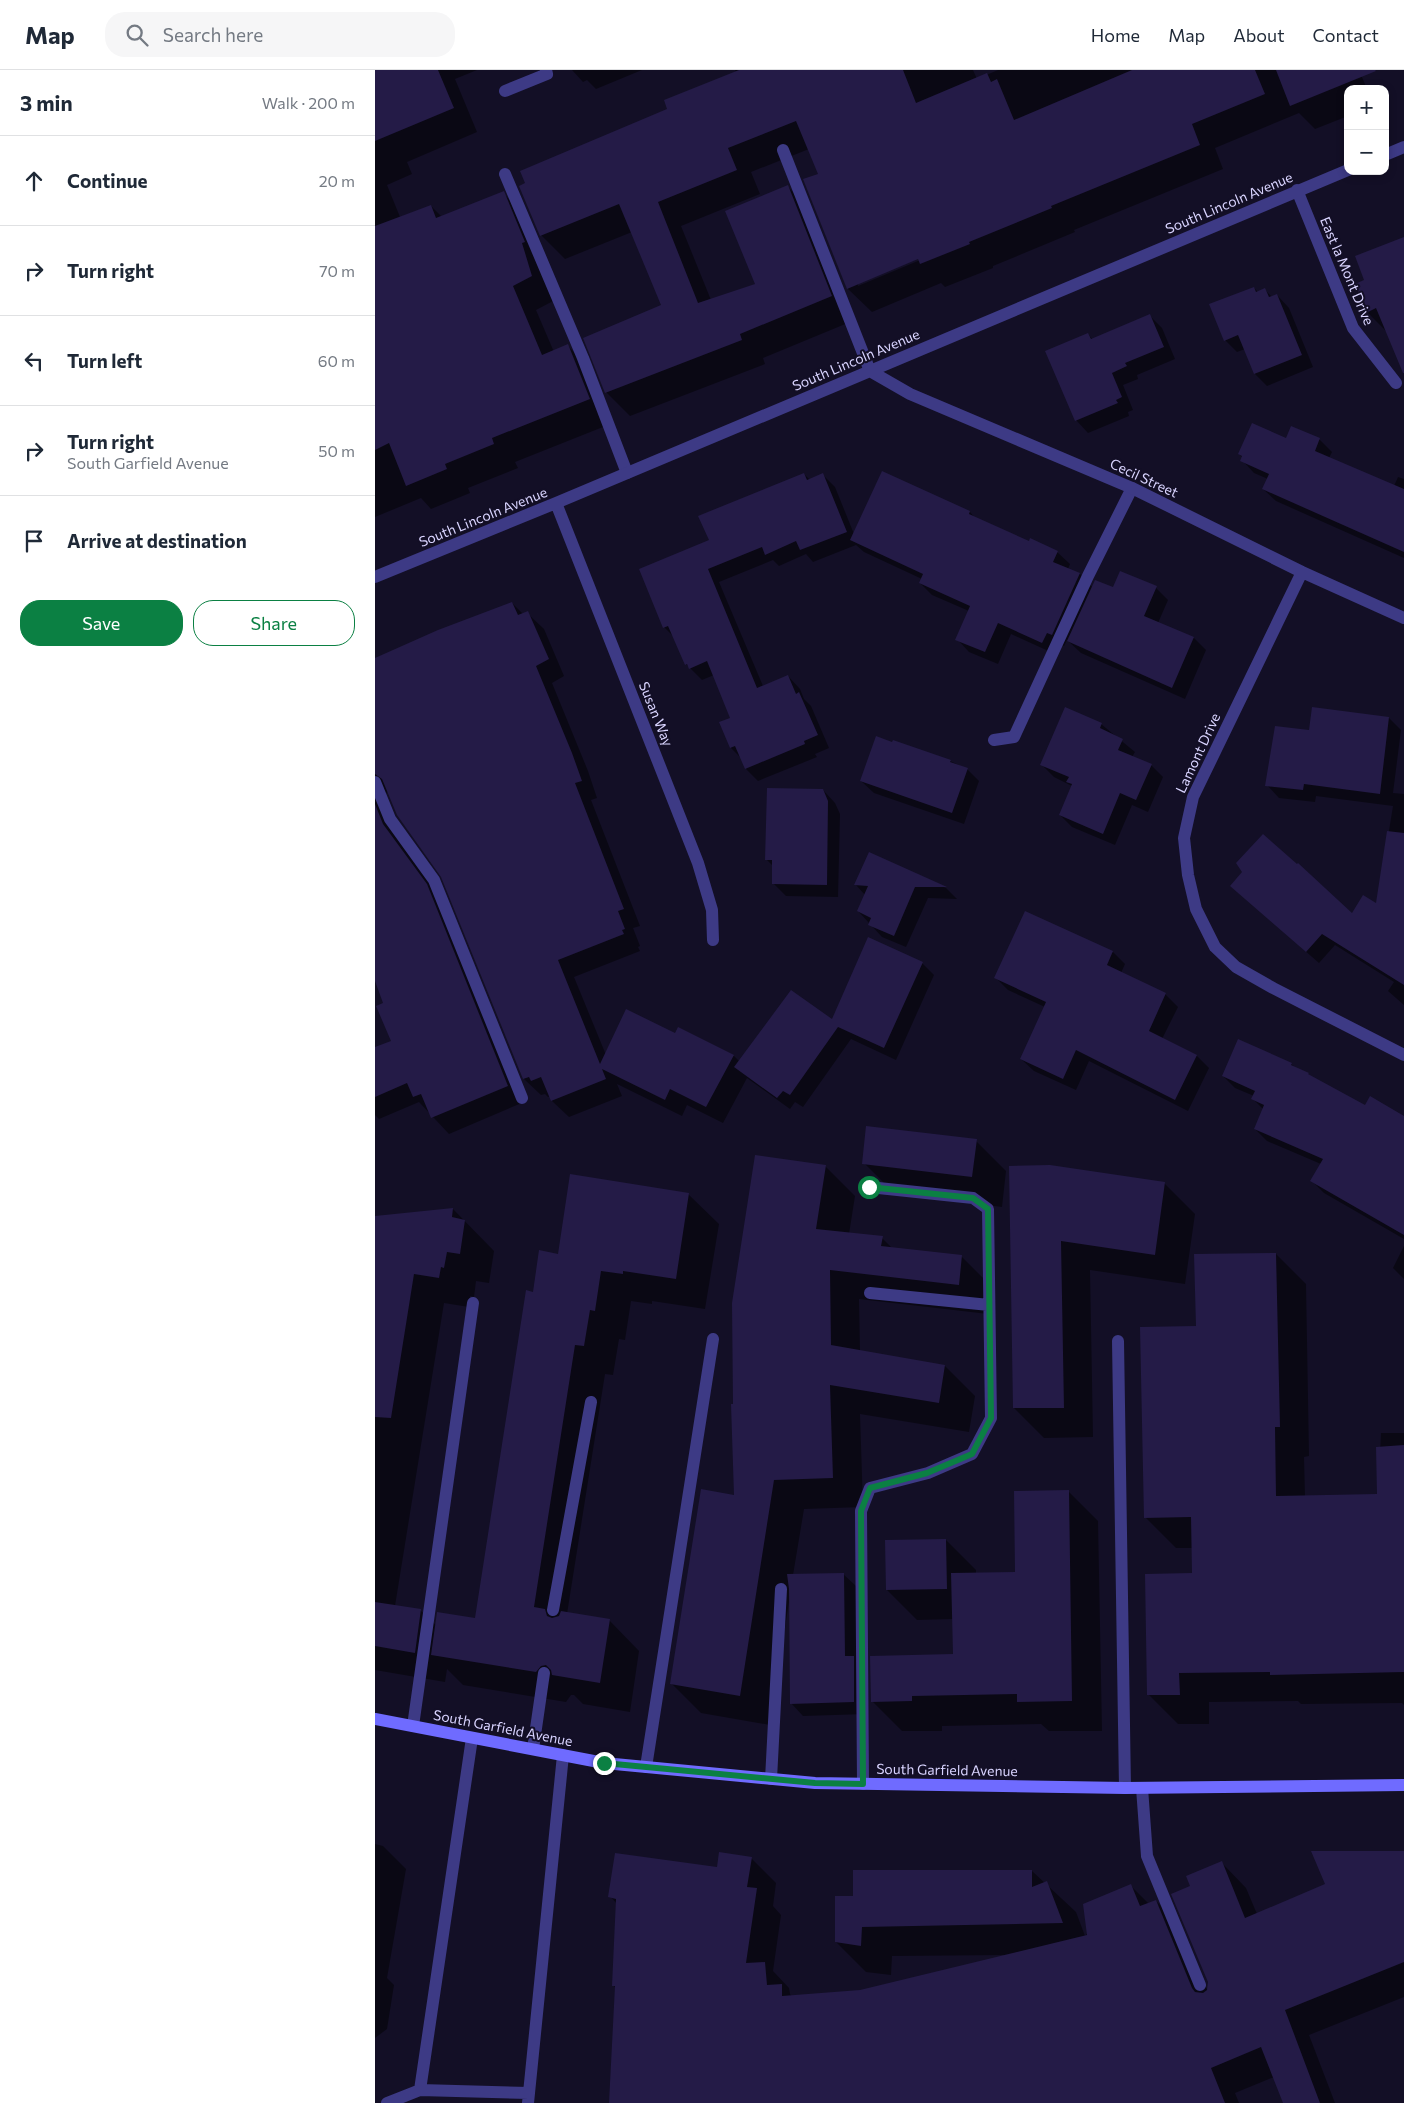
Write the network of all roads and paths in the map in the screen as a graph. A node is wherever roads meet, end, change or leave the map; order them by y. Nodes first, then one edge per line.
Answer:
1 (545, 70) edge
2 (505, 91) dead end
3 (1404, 147) edge
4 (783, 150) dead end
5 (1389, 153) edge
6 (1344, 172) edge
7 (505, 174) dead end
8 (1297, 190) junction
9 (870, 371) junction
10 (1396, 383) dead end
11 (627, 473) junction
12 (1132, 488) junction
13 (556, 503) junction
14 (1302, 572) junction
15 (375, 576) edge
16 (1404, 618) edge
17 (993, 740) dead end
18 (375, 782) edge
19 (713, 940) dead end
20 (1404, 1055) edge
21 (522, 1098) dead end
22 (869, 1187) dead end
23 (870, 1293) dead end
24 (473, 1303) dead end
25 (989, 1305) junction
26 (713, 1339) dead end
27 (1118, 1341) dead end
28 (591, 1402) dead end
29 (781, 1589) dead end
30 (553, 1610) dead end
31 (544, 1673) dead end
32 (375, 1719) edge
33 (413, 1726) junction
34 (472, 1738) junction
35 (533, 1749) junction
36 (563, 1755) junction
37 (646, 1767) junction
38 (771, 1779) junction
39 (863, 1784) junction
40 (1404, 1785) edge
41 (1125, 1788) junction
42 (1142, 1788) junction
43 (1200, 1985) dead end
44 (420, 2090) junction
45 (529, 2098) edge
46 (387, 2103) edge

1 - 2 street
3 - 5 street
4 - 9 street
6 - 8 street, South Lincoln Avenue
7 - 11 street
8 - 9 street, South Lincoln Avenue
8 - 10 street, East la Mont Drive
9 - 11 street, South Lincoln Avenue
9 - 12 street, Cecil Street
11 - 13 street, South Lincoln Avenue
12 - 14 street, Cecil Street
12 - 17 street
13 - 15 street, South Lincoln Avenue
13 - 19 street, Susan Way
14 - 16 street, Cecil Street
14 - 20 street, Lamont Drive
18 - 21 street
22 - 25 street
23 - 25 street
24 - 33 street
25 - 39 street
26 - 37 street
27 - 41 street
28 - 30 street
29 - 38 street
31 - 35 street
32 - 33 main road, South Garfield Avenue
33 - 34 main road, South Garfield Avenue
34 - 35 main road, South Garfield Avenue
34 - 44 street
35 - 36 main road, South Garfield Avenue
36 - 37 main road, South Garfield Avenue
36 - 45 street
37 - 38 main road, South Garfield Avenue
38 - 39 main road, South Garfield Avenue
39 - 41 main road, South Garfield Avenue
40 - 42 main road, South Garfield Avenue
41 - 42 main road, South Garfield Avenue
42 - 43 street
44 - 45 street
44 - 46 street

